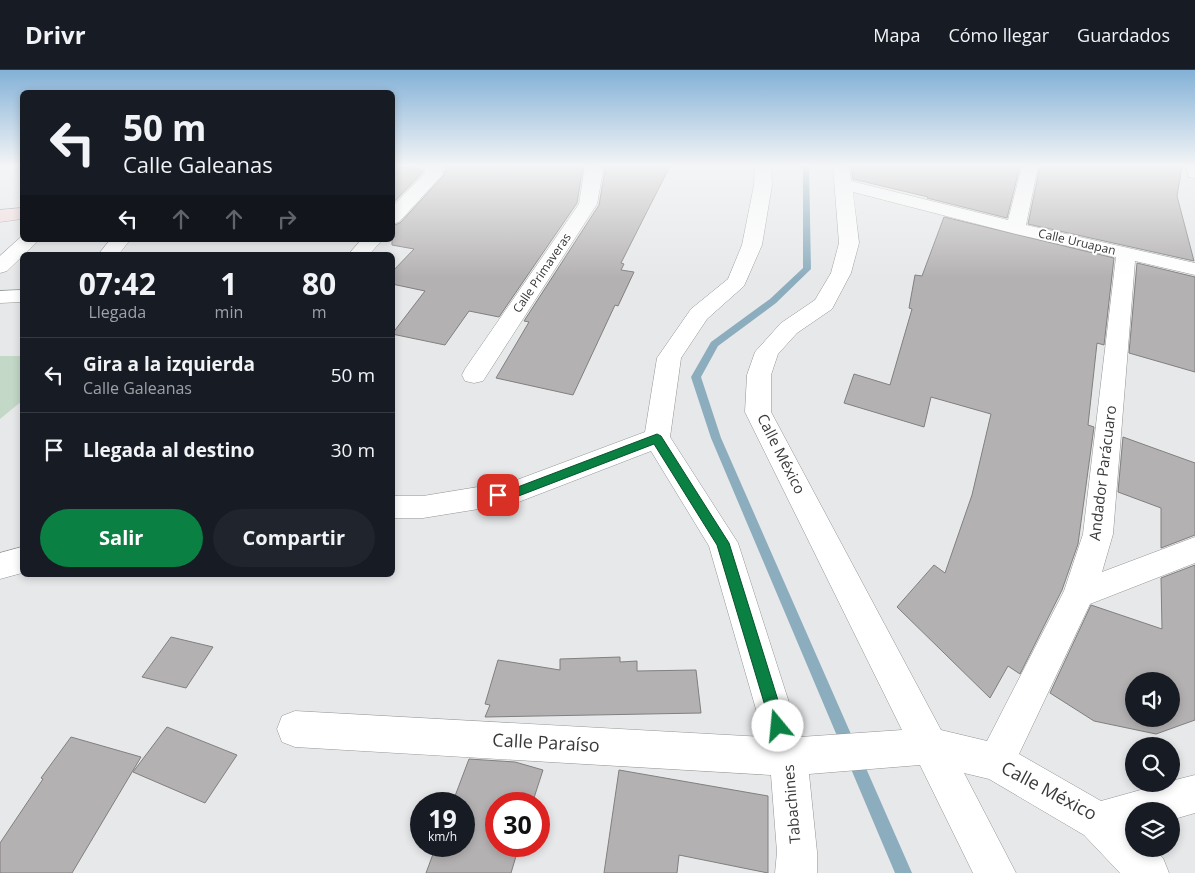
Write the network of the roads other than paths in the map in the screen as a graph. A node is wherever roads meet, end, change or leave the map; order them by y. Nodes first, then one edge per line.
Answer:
1 (406, 203) edge
2 (588, 203) edge
3 (760, 203) edge
4 (844, 203) edge
5 (935, 203) edge
6 (1022, 203) edge
7 (20, 214) edge
8 (395, 215) edge
9 (0, 216) edge
10 (1016, 228) junction
11 (27, 242) edge
12 (118, 242) edge
13 (370, 242) edge
14 (110, 252) edge
15 (361, 252) edge
16 (1126, 254) junction
17 (0, 267) edge
18 (1195, 269) edge
19 (20, 296) edge
20 (0, 297) edge
21 (474, 374) dead end
22 (657, 438) junction
23 (395, 507) edge
24 (1195, 550) edge
25 (20, 561) edge
26 (0, 566) edge
27 (1079, 594) junction
28 (295, 729) dead end
29 (932, 746) junction
30 (894, 748) joint
31 (793, 756) junction
32 (996, 762) junction
33 (1195, 794) edge
34 (1098, 821) junction
35 (796, 873) edge
36 (995, 873) edge
37 (1148, 873) edge

1 - 8 street
2 - 21 street, Calle Primaveras
3 - 22 street
4 - 29 street, Calle México
5 - 10 street, Calle Uruapan
6 - 10 street
7 - 9 street
10 - 16 street, Calle Uruapan
11 - 17 street
12 - 14 street
13 - 15 street
16 - 18 street, Calle Uruapan
16 - 27 street, Andador Parácuaro
19 - 20 street
22 - 23 street
22 - 31 street, Tabachines
24 - 27 street
25 - 26 street
27 - 32 street, Andador Parácuaro
28 - 31 street, Calle Paraíso
29 - 30 street, Calle México
29 - 32 street, Calle México
29 - 36 street
30 - 31 street, Calle Paraíso
31 - 35 street, Tabachines
32 - 34 street, Calle México
33 - 34 street, Calle México
34 - 37 street

